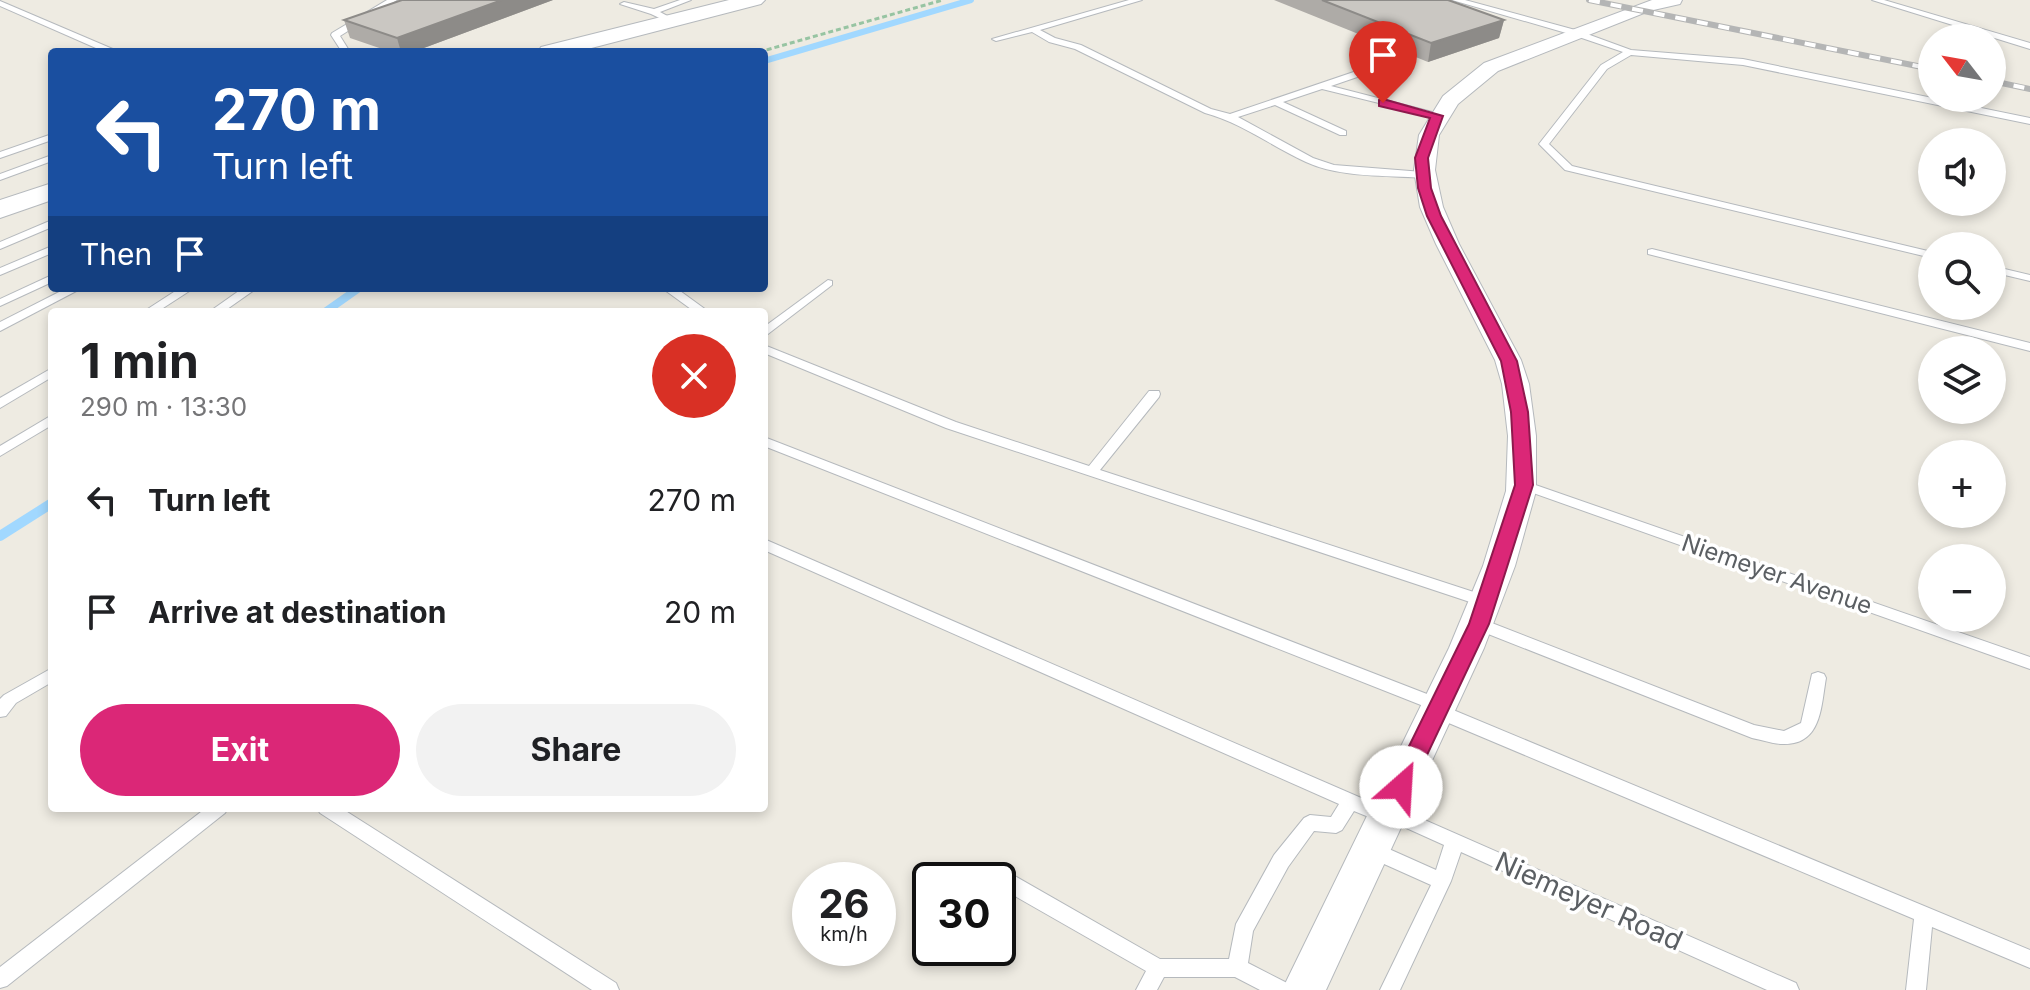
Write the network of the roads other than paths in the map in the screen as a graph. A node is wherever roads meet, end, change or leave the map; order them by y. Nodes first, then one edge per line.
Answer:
1 (393, 0) edge
2 (687, 0) edge
3 (754, 0) edge
4 (1138, 0) edge
5 (1456, 0) edge
6 (1674, 0) edge
7 (1876, 0) edge
8 (0, 3) edge
9 (624, 4) dead end
10 (662, 16) junction
11 (1033, 29) junction
12 (1576, 33) junction
13 (996, 39) dead end
14 (2030, 46) edge
15 (103, 48) edge
16 (343, 48) edge
17 (562, 48) edge
18 (1630, 52) junction
19 (1392, 62) dead end
20 (1322, 86) junction
21 (1276, 102) junction
22 (1437, 116) junction
23 (1230, 117) junction
24 (2030, 121) edge
25 (1343, 133) dead end
26 (48, 138) edge
27 (0, 155) edge
28 (48, 159) edge
29 (1423, 175) junction
30 (0, 177) edge
31 (48, 192) edge
32 (2, 208) edge
33 (48, 225) edge
34 (0, 246) edge
35 (48, 251) edge
36 (1652, 252) dead end
37 (1918, 252) edge
38 (0, 272) edge
39 (2006, 272) edge
40 (2030, 278) edge
41 (48, 280) edge
42 (828, 283) dead end
43 (68, 292) edge
44 (182, 292) edge
45 (245, 292) edge
46 (674, 292) edge
47 (0, 303) edge
48 (156, 308) edge
49 (221, 308) edge
50 (697, 308) edge
51 (0, 327) edge
52 (768, 330) edge
53 (2030, 347) edge
54 (768, 351) edge
55 (48, 374) edge
56 (1154, 394) dead end
57 (0, 404) edge
58 (48, 422) edge
59 (768, 443) edge
60 (0, 452) edge
61 (1092, 471) junction
62 (1524, 485) junction
63 (768, 546) edge
64 (1483, 613) junction
65 (2030, 663) edge
66 (48, 676) edge
67 (1818, 678) dead end
68 (1438, 708) junction
69 (0, 711) edge
70 (1350, 802) junction
71 (214, 812) edge
72 (332, 812) edge
73 (1387, 814) junction
74 (1455, 841) junction
75 (1371, 849) junction
76 (1442, 881) junction
77 (1016, 887) edge
78 (1924, 914) junction
79 (2030, 959) edge
80 (1158, 968) junction
81 (1237, 968) junction
82 (0, 979) edge
83 (609, 990) edge
84 (1146, 990) edge
85 (1280, 990) edge
86 (1304, 990) edge
87 (1390, 990) edge
88 (1789, 990) edge
89 (1916, 990) edge

1 - 16 lane
2 - 10 lane
3 - 10 street
4 - 11 lane
5 - 12 lane
6 - 12 street
7 - 14 lane
8 - 15 lane
9 - 10 lane
10 - 17 street
11 - 13 lane
11 - 23 lane
12 - 18 lane
12 - 22 street
18 - 24 lane
18 - 37 lane
19 - 20 lane
20 - 21 lane
20 - 22 lane
21 - 23 lane
21 - 25 lane
22 - 29 street
23 - 29 lane
26 - 27 lane
28 - 30 lane
29 - 62 street
31 - 32 street
33 - 34 lane
35 - 38 lane
36 - 53 lane
39 - 40 lane
41 - 47 lane
42 - 52 lane
43 - 51 lane
44 - 48 lane
45 - 49 lane
46 - 50 lane
54 - 61 lane
55 - 57 lane
56 - 61 lane
58 - 60 lane
59 - 68 lane
61 - 64 lane
62 - 64 street
62 - 65 lane, Niemeyer Avenue
63 - 70 lane, Niemeyer Road
64 - 67 lane
64 - 68 street
66 - 69 lane
68 - 73 street
68 - 78 lane
70 - 73 lane, Niemeyer Road
70 - 81 lane
71 - 82 lane
72 - 83 lane
73 - 74 lane, Niemeyer Road
73 - 75 street
74 - 76 lane
74 - 88 lane, Niemeyer Road
75 - 76 lane
75 - 86 street
76 - 87 lane
77 - 80 lane
78 - 79 lane
78 - 89 lane
80 - 81 lane
80 - 84 lane
81 - 85 lane

